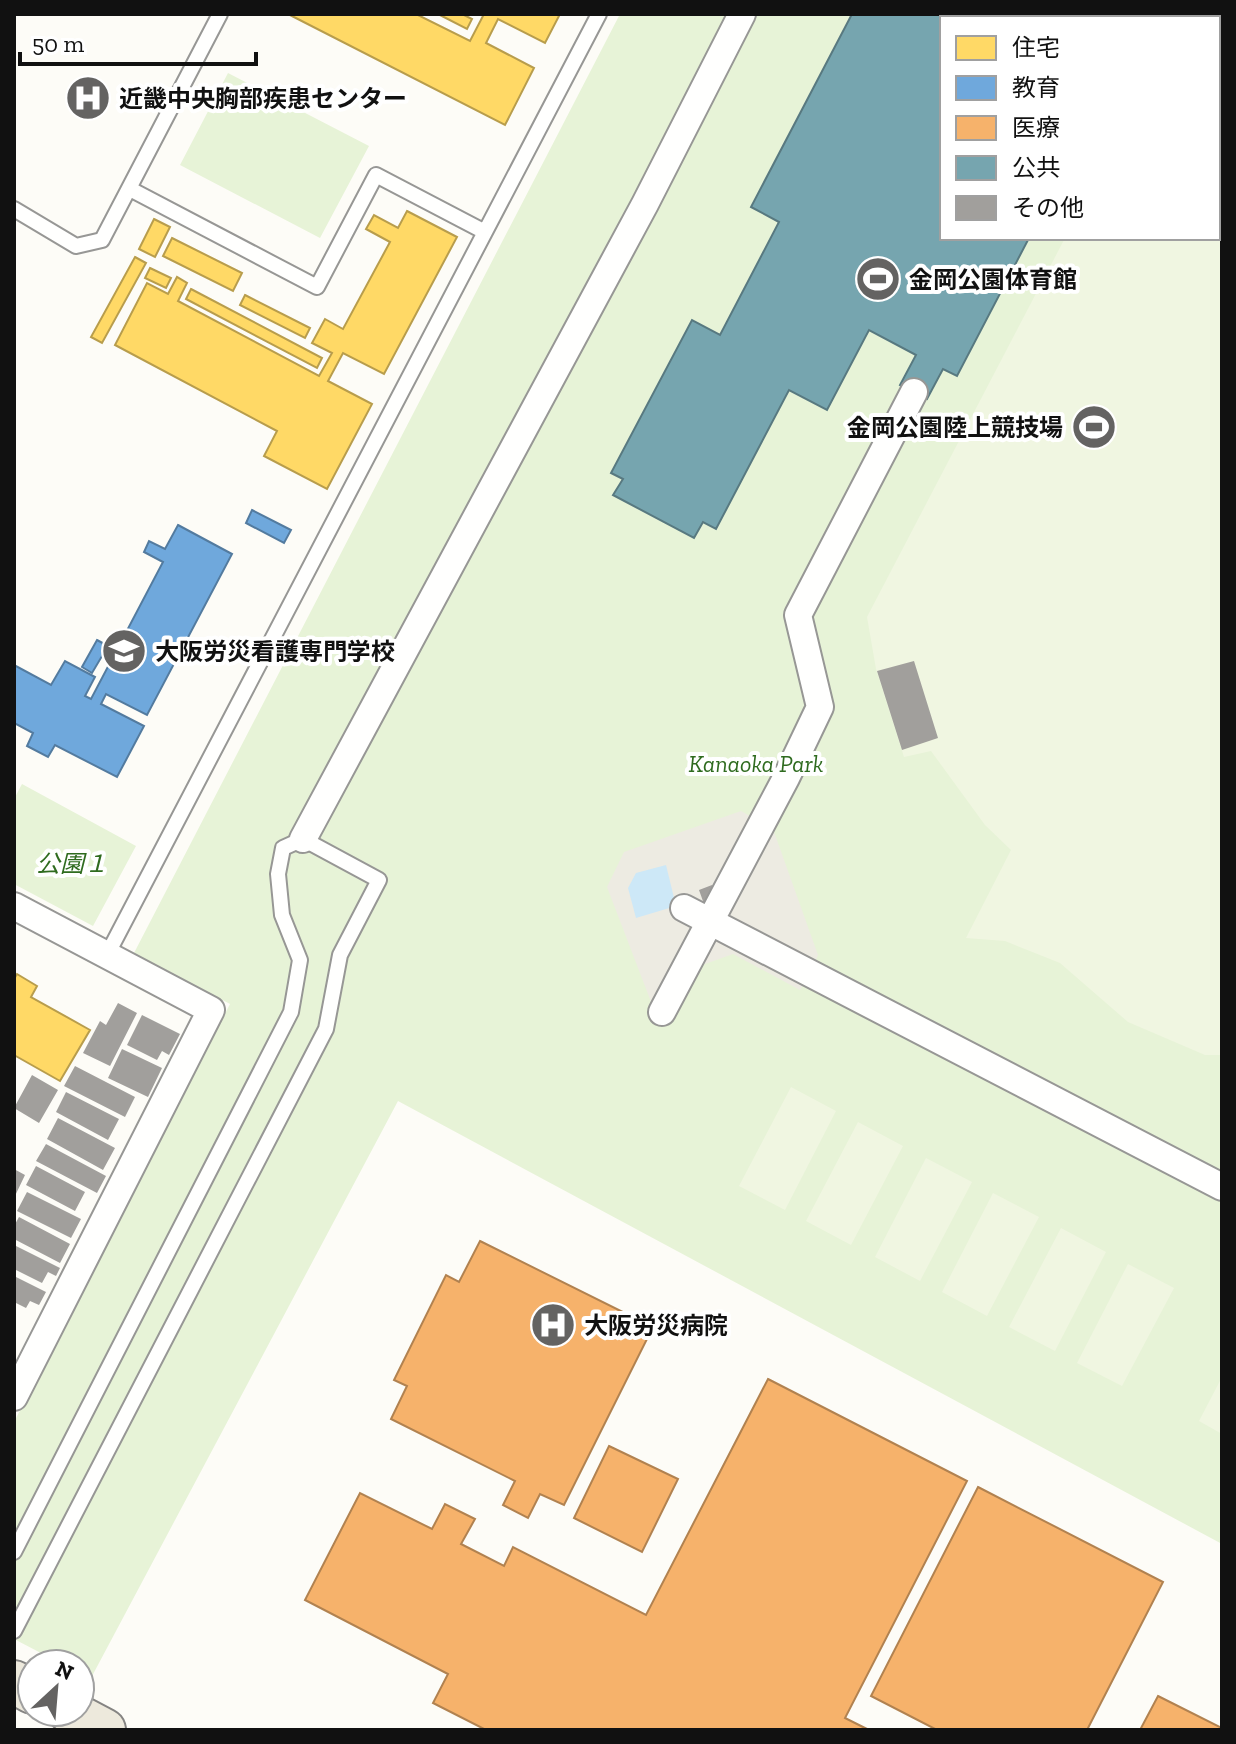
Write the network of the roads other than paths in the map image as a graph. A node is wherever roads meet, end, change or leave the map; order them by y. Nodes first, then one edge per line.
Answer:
1 (220, 14) edge
2 (599, 14) edge
3 (742, 14) edge
4 (130, 189) junction
5 (14, 209) edge
6 (485, 232) junction
7 (914, 392) dead end
8 (303, 839) junction
9 (14, 906) edge
10 (684, 908) dead end
11 (710, 922) junction
12 (107, 955) junction
13 (662, 1012) dead end
14 (1222, 1187) edge
15 (14, 1397) edge
16 (14, 1552) edge
17 (14, 1631) edge

1 - 4 lane
2 - 6 lane
3 - 8 street
4 - 5 lane
4 - 6 lane
6 - 12 lane
7 - 11 street
8 - 16 lane
8 - 17 lane
9 - 12 street
10 - 11 street
11 - 13 street
11 - 14 street
12 - 15 street

